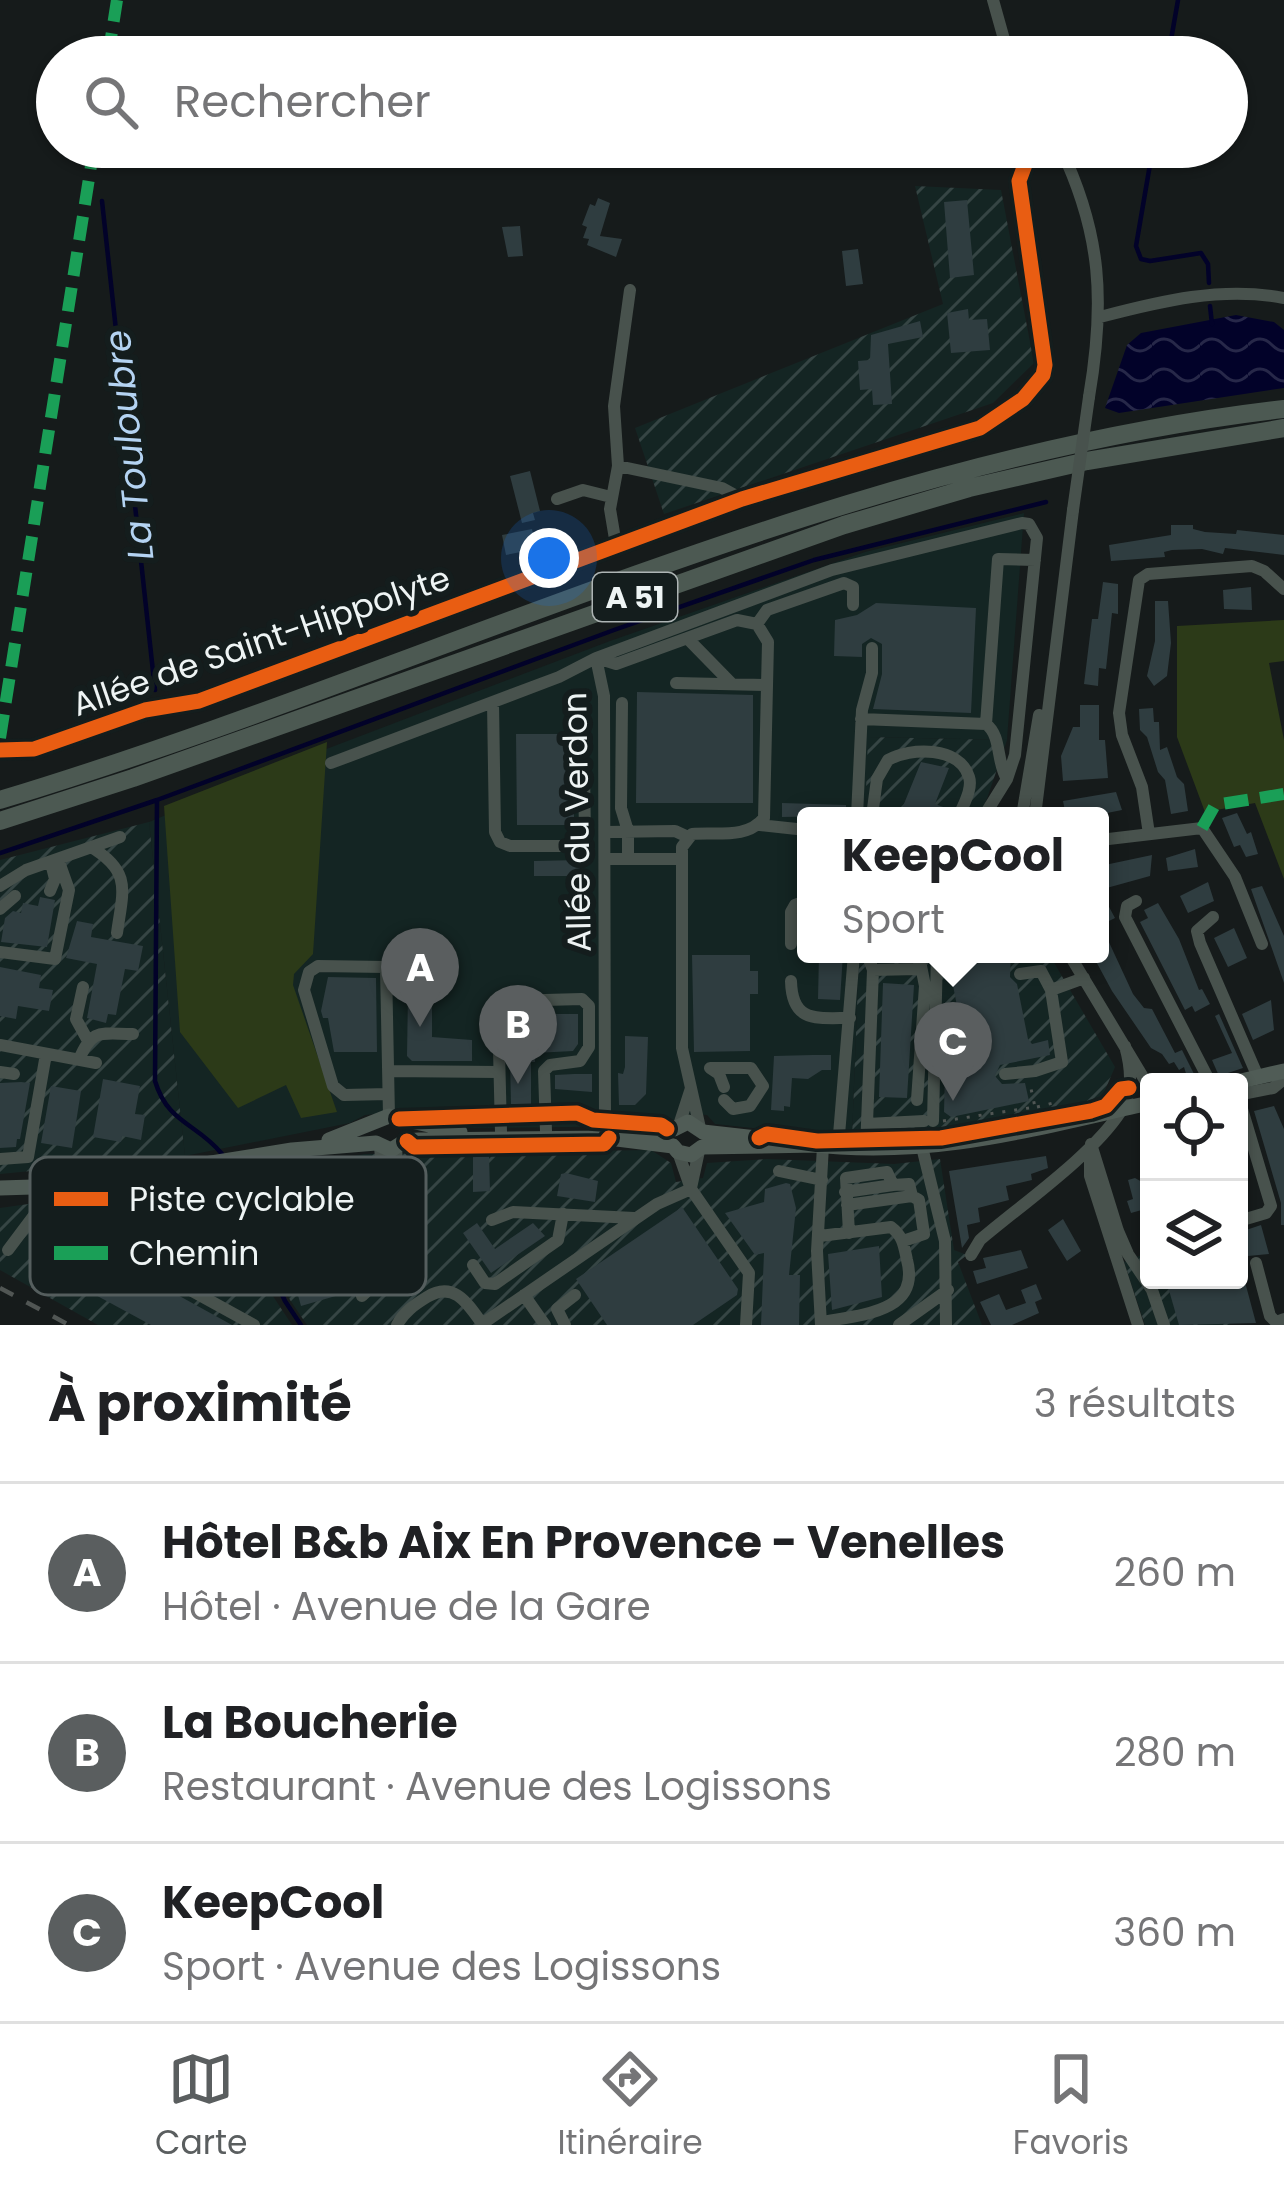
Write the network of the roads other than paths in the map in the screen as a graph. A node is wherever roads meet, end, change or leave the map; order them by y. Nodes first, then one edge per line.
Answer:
1 (993, 0) edge
2 (1001, 36) edge
3 (1024, 168) edge
4 (1069, 168) edge
5 (630, 290) dead end
6 (1284, 298) edge
7 (1100, 316) junction
8 (1284, 409) edge
9 (1284, 428) edge
10 (618, 466) junction
11 (610, 496) junction
12 (556, 499) dead end
13 (742, 499) junction
14 (616, 545) junction
15 (1035, 560) junction
16 (1284, 589) edge
17 (853, 605) dead end
18 (1058, 620) junction
19 (757, 624) junction
20 (687, 638) junction
21 (872, 648) dead end
22 (596, 658) junction
23 (676, 683) dead end
24 (732, 685) junction
25 (767, 686) junction
26 (493, 703) junction
27 (622, 703) dead end
28 (861, 718) junction
29 (986, 724) junction
30 (0, 750) edge
31 (331, 764) dead end
32 (584, 772) dead end
33 (1007, 778) junction
34 (0, 800) edge
35 (857, 807) edge
36 (873, 807) edge
37 (962, 807) edge
38 (989, 807) edge
39 (1023, 807) edge
40 (1036, 807) edge
41 (0, 821) edge
42 (760, 825) junction
43 (797, 829) edge
44 (628, 831) junction
45 (606, 832) junction
46 (1149, 834) junction
47 (120, 837) dead end
48 (688, 837) junction
49 (1109, 839) edge
50 (91, 847) junction
51 (628, 859) junction
52 (681, 859) junction
53 (54, 860) junction
54 (606, 860) junction
55 (0, 886) edge
56 (50, 891) dead end
57 (1136, 901) dead end
58 (797, 904) edge
59 (1213, 917) dead end
60 (117, 933) dead end
61 (791, 944) dead end
62 (1262, 944) dead end
63 (0, 952) edge
64 (853, 963) edge
65 (870, 963) edge
66 (907, 963) edge
67 (922, 963) edge
68 (937, 963) edge
69 (1075, 963) edge
70 (873, 970) junction
71 (1020, 974) dead end
72 (1084, 978) junction
73 (791, 981) dead end
74 (82, 987) dead end
75 (1051, 990) junction
76 (607, 999) junction
77 (587, 1001) junction
78 (850, 1018) junction
79 (133, 1034) dead end
80 (87, 1040) junction
81 (0, 1045) edge
82 (1124, 1046) junction
83 (46, 1054) junction
84 (80, 1060) junction
85 (96, 1063) dead end
86 (710, 1068) junction
87 (687, 1069) junction
88 (388, 1071) junction
89 (498, 1072) junction
90 (1140, 1073) edge
91 (1205, 1073) edge
92 (1005, 1074) dead end
93 (1284, 1075) edge
94 (1258, 1077) junction
95 (1248, 1081) edge
96 (691, 1087) junction
97 (1248, 1093) edge
98 (388, 1094) junction
99 (917, 1100) dead end
100 (1140, 1105) edge
101 (1123, 1109) junction
102 (389, 1120) junction
103 (867, 1124) junction
104 (1248, 1129) edge
105 (605, 1130) junction
106 (546, 1131) junction
107 (501, 1132) junction
108 (676, 1138) junction
109 (701, 1140) junction
110 (1091, 1144) junction
111 (389, 1145) junction
112 (826, 1146) junction
113 (922, 1147) junction
114 (866, 1149) junction
115 (292, 1150) junction
116 (246, 1157) edge
117 (382, 1157) edge
118 (394, 1157) edge
119 (0, 1160) edge
120 (778, 1171) dead end
121 (822, 1180) junction
122 (30, 1187) edge
123 (0, 1188) edge
124 (691, 1189) junction
125 (912, 1196) junction
126 (846, 1199) junction
127 (563, 1214) junction
128 (635, 1218) junction
129 (1248, 1219) edge
130 (492, 1220) dead end
131 (30, 1221) edge
132 (849, 1233) junction
133 (820, 1236) junction
134 (903, 1241) junction
135 (8, 1250) dead end
136 (970, 1256) dead end
137 (1256, 1263) dead end
138 (473, 1265) dead end
139 (948, 1290) junction
140 (199, 1295) edge
141 (524, 1295) junction
142 (575, 1295) dead end
143 (1284, 1319) edge
144 (821, 1324) edge
145 (254, 1325) edge
146 (397, 1325) edge
147 (483, 1325) edge
148 (545, 1325) edge
149 (565, 1325) edge
150 (746, 1325) edge
151 (899, 1325) edge
152 (946, 1325) edge
153 (1138, 1325) edge
154 (1164, 1325) edge

1 - 2 street
3 - 13 street, Allée de Saint-Hippolyte
4 - 7 street
5 - 10 street
6 - 7 street
7 - 18 street, bridge
8 - 34 highway, A 51
9 - 41 highway, A 51
10 - 11 street
10 - 13 street
11 - 12 street
11 - 14 street
13 - 14 street, Allée de Saint-Hippolyte
14 - 30 street, Allée de Saint-Hippolyte
15 - 22 street
15 - 29 street
15 - 33 street
16 - 46 street
17 - 19 street
18 - 39 street
18 - 40 street
19 - 20 street
19 - 25 street
20 - 22 street
20 - 24 street
21 - 28 street
22 - 26 street
22 - 45 street, Allée du Verdon
23 - 24 street
24 - 25 street
25 - 42 street
26 - 31 street
26 - 32 street
27 - 44 street
28 - 29 street
28 - 35 street
29 - 33 street
33 - 38 street
36 - 37 street
42 - 43 street
42 - 48 street
44 - 45 street
44 - 48 street
44 - 51 street
45 - 54 street, Allée du Verdon
46 - 49 street
46 - 62 street
47 - 50 street
48 - 52 street
50 - 53 street
50 - 60 street
51 - 52 street
51 - 54 street
52 - 87 street
53 - 55 street
53 - 56 street
53 - 63 street
54 - 76 street, Allée du Verdon
57 - 91 street
58 - 61 street
59 - 94 street
64 - 78 street
65 - 70 street
66 - 70 street
67 - 99 street
68 - 103 street
69 - 72 street
70 - 103 street
71 - 75 street
72 - 75 street
72 - 82 street
73 - 78 street
74 - 80 street
75 - 92 street
76 - 77 street
76 - 105 street, Allée du Verdon
77 - 89 street
77 - 106 street
78 - 112 street
79 - 80 street
80 - 84 street
81 - 83 street
82 - 90 street
82 - 101 street
83 - 84 street
83 - 119 street
84 - 85 street
86 - 86 street
86 - 87 street
87 - 96 street
88 - 89 street
88 - 98 street
88 - 98 street
89 - 107 street
93 - 94 main road
93 - 97 street
94 - 95 main road
96 - 108 street
96 - 109 street
98 - 102 street
100 - 101 main road
101 - 110 street
101 - 113 main road
102 - 107 main road
102 - 111 main road
102 - 111 main road
102 - 115 main road
103 - 114 street
104 - 129 street
105 - 106 main road
105 - 108 main road
106 - 107 main road
108 - 109 main road
108 - 109 main road
108 - 111 main road
108 - 124 street
109 - 112 main road
109 - 124 street
110 - 136 street
110 - 153 street
110 - 154 street
111 - 115 main road
111 - 117 street
111 - 118 street
112 - 114 main road
112 - 121 street
113 - 114 main road
113 - 139 street
115 - 116 main road
120 - 121 street
121 - 133 street
122 - 123 main road
124 - 128 street
124 - 150 street
125 - 126 street
125 - 126 street
125 - 134 street
126 - 132 street
127 - 128 street
127 - 130 street
127 - 138 street
128 - 141 street
131 - 135 street
132 - 133 street
132 - 134 street
133 - 144 street
134 - 144 street
137 - 143 street
139 - 151 street
139 - 152 street
140 - 145 street
141 - 147 street
141 - 148 street
142 - 149 street
146 - 147 street

